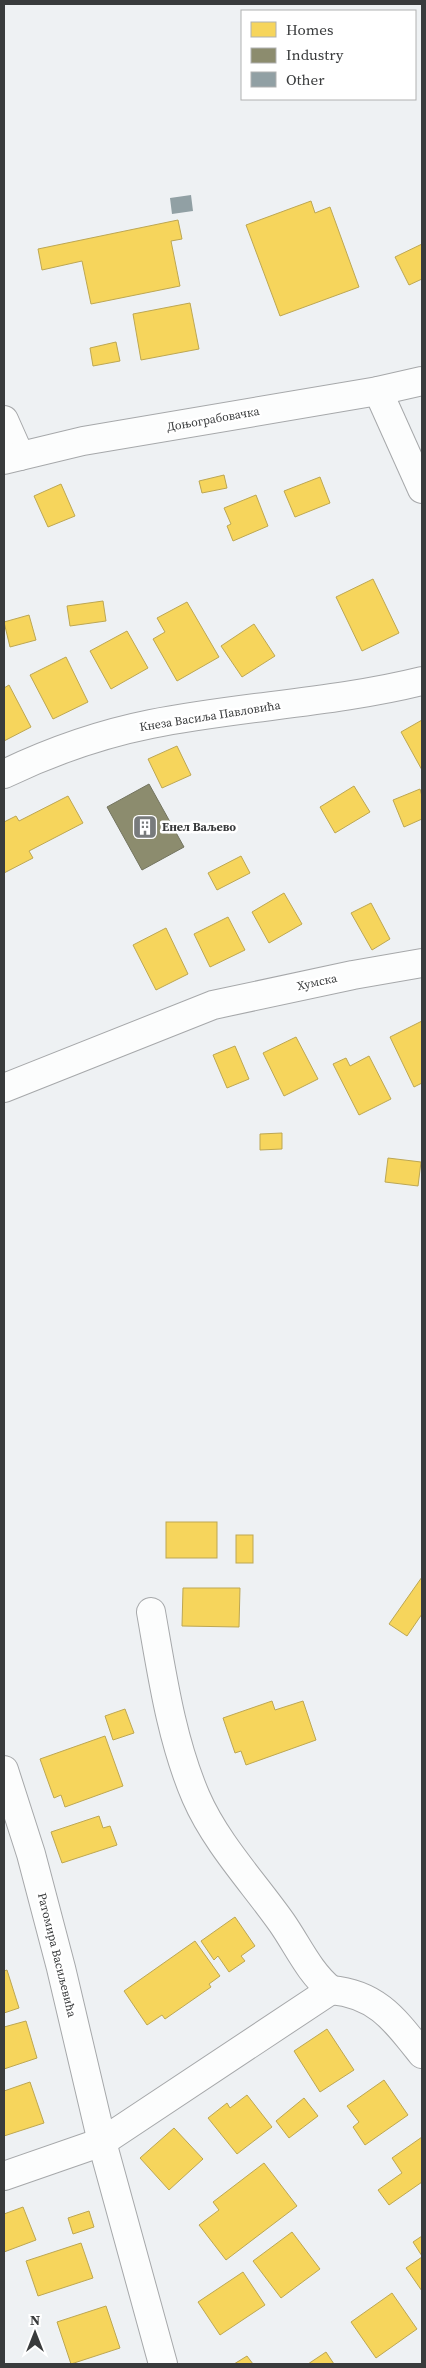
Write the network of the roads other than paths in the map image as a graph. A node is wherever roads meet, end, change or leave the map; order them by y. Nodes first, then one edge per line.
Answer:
1 (422, 381) edge
2 (378, 390) junction
3 (4, 420) edge
4 (12, 458) edge
5 (422, 488) edge
6 (422, 681) edge
7 (4, 774) edge
8 (422, 963) edge
9 (4, 1088) edge
10 (151, 1612) dead end
11 (4, 1770) edge
12 (331, 1990) junction
13 (422, 2054) edge
14 (102, 2142) junction
15 (4, 2176) edge
16 (163, 2364) edge

1 - 2 street, Доњограбовачка
2 - 4 street, Доњограбовачка
2 - 5 street
3 - 4 street
6 - 7 street, Кнеза Васиља Павловића
8 - 9 street, Хумска
10 - 12 street
11 - 14 street, Ратомира Васиљевића
12 - 13 street
12 - 14 street
14 - 15 street
14 - 16 street, Ратомира Васиљевића

